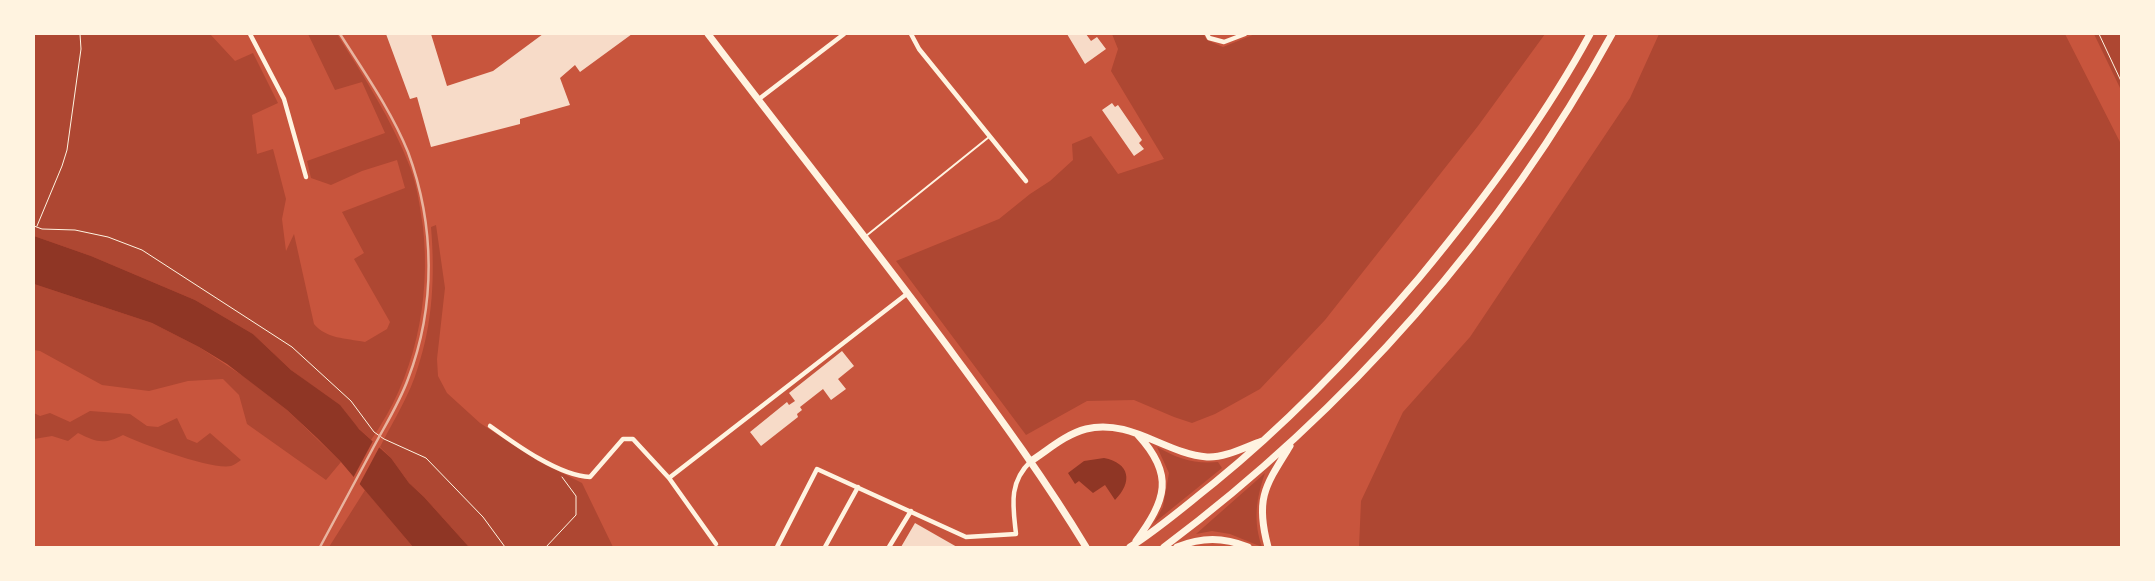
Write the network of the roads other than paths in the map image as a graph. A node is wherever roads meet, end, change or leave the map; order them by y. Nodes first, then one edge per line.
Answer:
1 (250, 34) edge
2 (708, 34) edge
3 (844, 34) edge
4 (911, 34) edge
5 (1207, 34) edge
6 (1245, 34) edge
7 (1590, 34) edge
8 (1612, 34) edge
9 (759, 99) junction
10 (990, 137) junction
11 (306, 177) dead end
12 (1026, 181) dead end
13 (864, 237) junction
14 (908, 293) junction
15 (490, 426) dead end
16 (1138, 435) junction
17 (1267, 439) junction
18 (1295, 439) junction
19 (1031, 462) junction
20 (669, 478) junction
21 (858, 487) junction
22 (911, 511) junction
23 (716, 544) dead end
24 (1131, 546) edge
25 (777, 547) edge
26 (826, 547) edge
27 (889, 547) edge
28 (1086, 547) edge
29 (1164, 547) edge
30 (1177, 547) edge
31 (1248, 547) edge
32 (1268, 547) edge

1 - 11 street
2 - 9 main road
3 - 9 street
4 - 10 street
5 - 6 street
7 - 17 main road
8 - 18 main road
9 - 13 main road
10 - 12 street
10 - 13 lane
13 - 14 main road
14 - 19 main road
14 - 20 street
15 - 20 street
16 - 17 main road
16 - 19 main road
16 - 24 main road
17 - 24 main road
18 - 29 main road
18 - 32 main road
19 - 22 street
19 - 28 main road
20 - 23 street
21 - 22 street
21 - 25 street
21 - 26 street
22 - 27 street
30 - 31 main road

